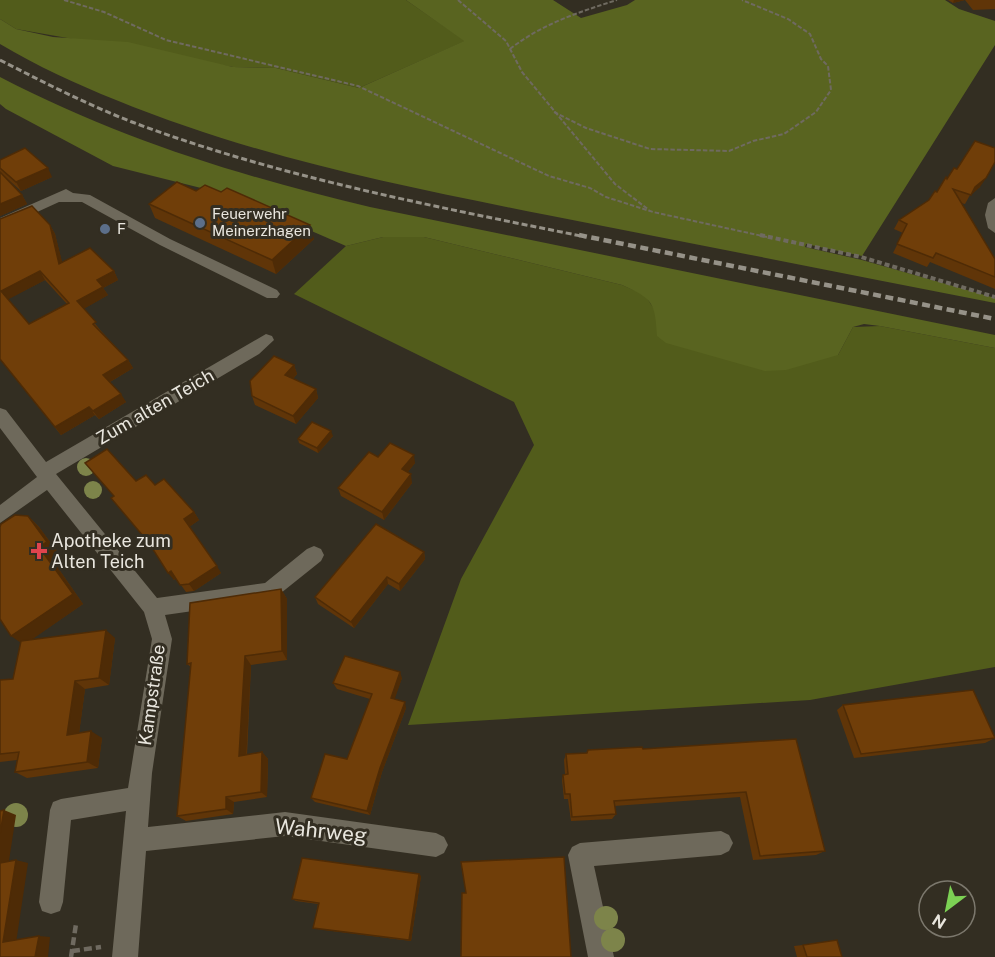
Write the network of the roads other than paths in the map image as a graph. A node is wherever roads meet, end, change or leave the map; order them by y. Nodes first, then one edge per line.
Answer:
1 (80, 186) dead end
2 (57, 197) junction
3 (995, 203) edge
4 (0, 224) edge
5 (995, 228) edge
6 (272, 294) dead end
7 (266, 340) dead end
8 (0, 415) edge
9 (46, 476) junction
10 (0, 515) edge
11 (314, 555) dead end
12 (153, 608) junction
13 (140, 797) junction
14 (135, 840) junction
15 (721, 843) dead end
16 (435, 845) dead end
17 (51, 902) dead end
18 (125, 957) edge
19 (601, 957) edge

1 - 2 street
2 - 4 street
2 - 6 street
3 - 5 street
7 - 9 street, Zum alten Teich
8 - 9 street, Kampstraße
9 - 10 street, Zum alten Teich
9 - 12 street, Kampstraße
11 - 12 street
12 - 13 street, Kampstraße
13 - 14 street, Kampstraße
13 - 17 street
14 - 16 street, Wahrweg
14 - 18 street, Kampstraße
15 - 19 street

